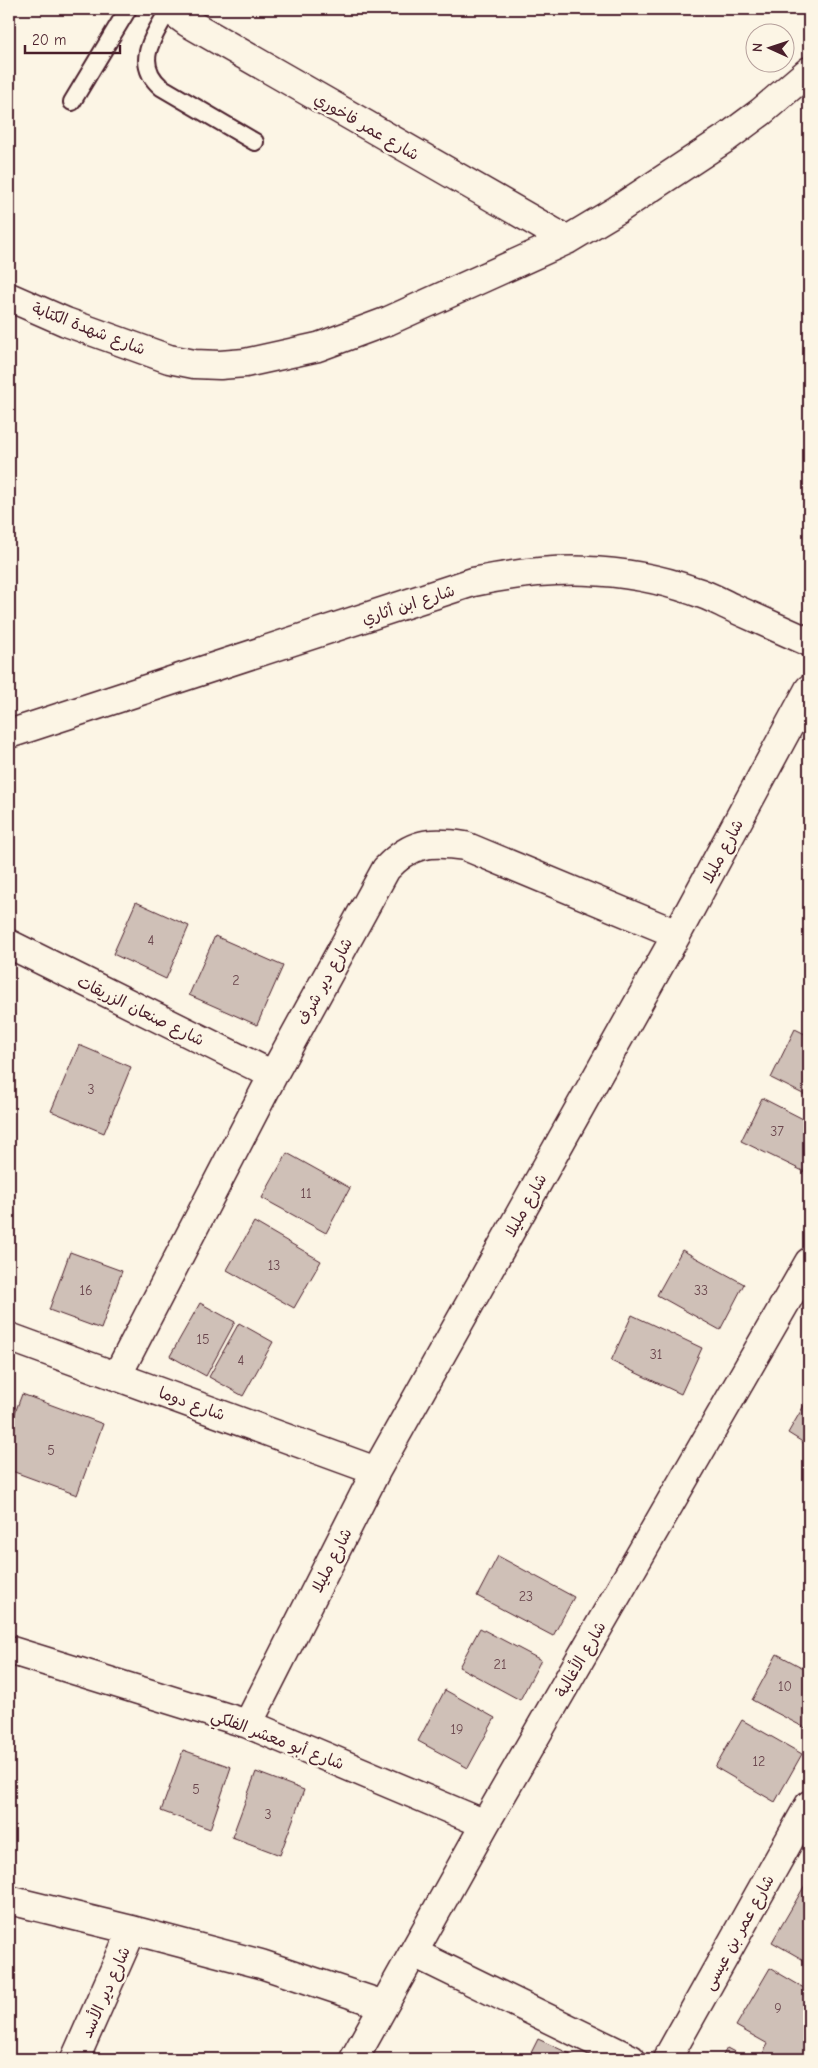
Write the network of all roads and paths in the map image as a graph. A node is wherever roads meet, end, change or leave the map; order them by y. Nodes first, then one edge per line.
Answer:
1 (128, 9) edge
2 (169, 9) edge
3 (809, 71) edge
4 (72, 102) dead end
5 (255, 142) dead end
6 (567, 240) junction
7 (9, 297) edge
8 (809, 642) edge
9 (809, 689) edge
10 (9, 734) edge
11 (677, 934) junction
12 (9, 944) edge
13 (273, 1075) junction
14 (809, 1262) edge
15 (9, 1337) edge
16 (118, 1376) junction
17 (376, 1470) junction
18 (9, 1650) edge
19 (248, 1724) junction
20 (805, 1821) edge
21 (484, 1824) junction
22 (9, 1900) edge
23 (132, 1930) junction
24 (414, 1953) junction
25 (384, 2005) junction
26 (75, 2059) edge
27 (354, 2059) edge
28 (631, 2059) edge
29 (668, 2059) edge

1 - 4 lane
2 - 5 lane
2 - 6 street, شارع عمر فاخوري
3 - 6 street, شارع شهدة الكتابة
6 - 7 street, شارع شهدة الكتابة
8 - 10 street, شارع ابن أثاري
9 - 11 street, شارع مليلا
11 - 13 street, شارع دير شرف
11 - 17 street, شارع مليلا
12 - 13 street, شارع صنعان الزريقات
13 - 16 street, شارع دير شرف
14 - 21 street, شارع الأغالبة
15 - 16 street, شارع دوما
16 - 17 street, شارع دوما
17 - 19 street, شارع مليلا
18 - 19 street, شارع أبو معشر الفلكي
19 - 21 street, شارع أبو معشر الفلكي
20 - 29 street, شارع عمر بن عيسى
21 - 24 street, شارع الأغالبة
22 - 23 street, شارع دير الأسد
23 - 25 street
23 - 26 street, شارع دير الأسد
24 - 25 street, شارع الأغالبة
24 - 28 street
25 - 27 street, شارع الأغالبة

